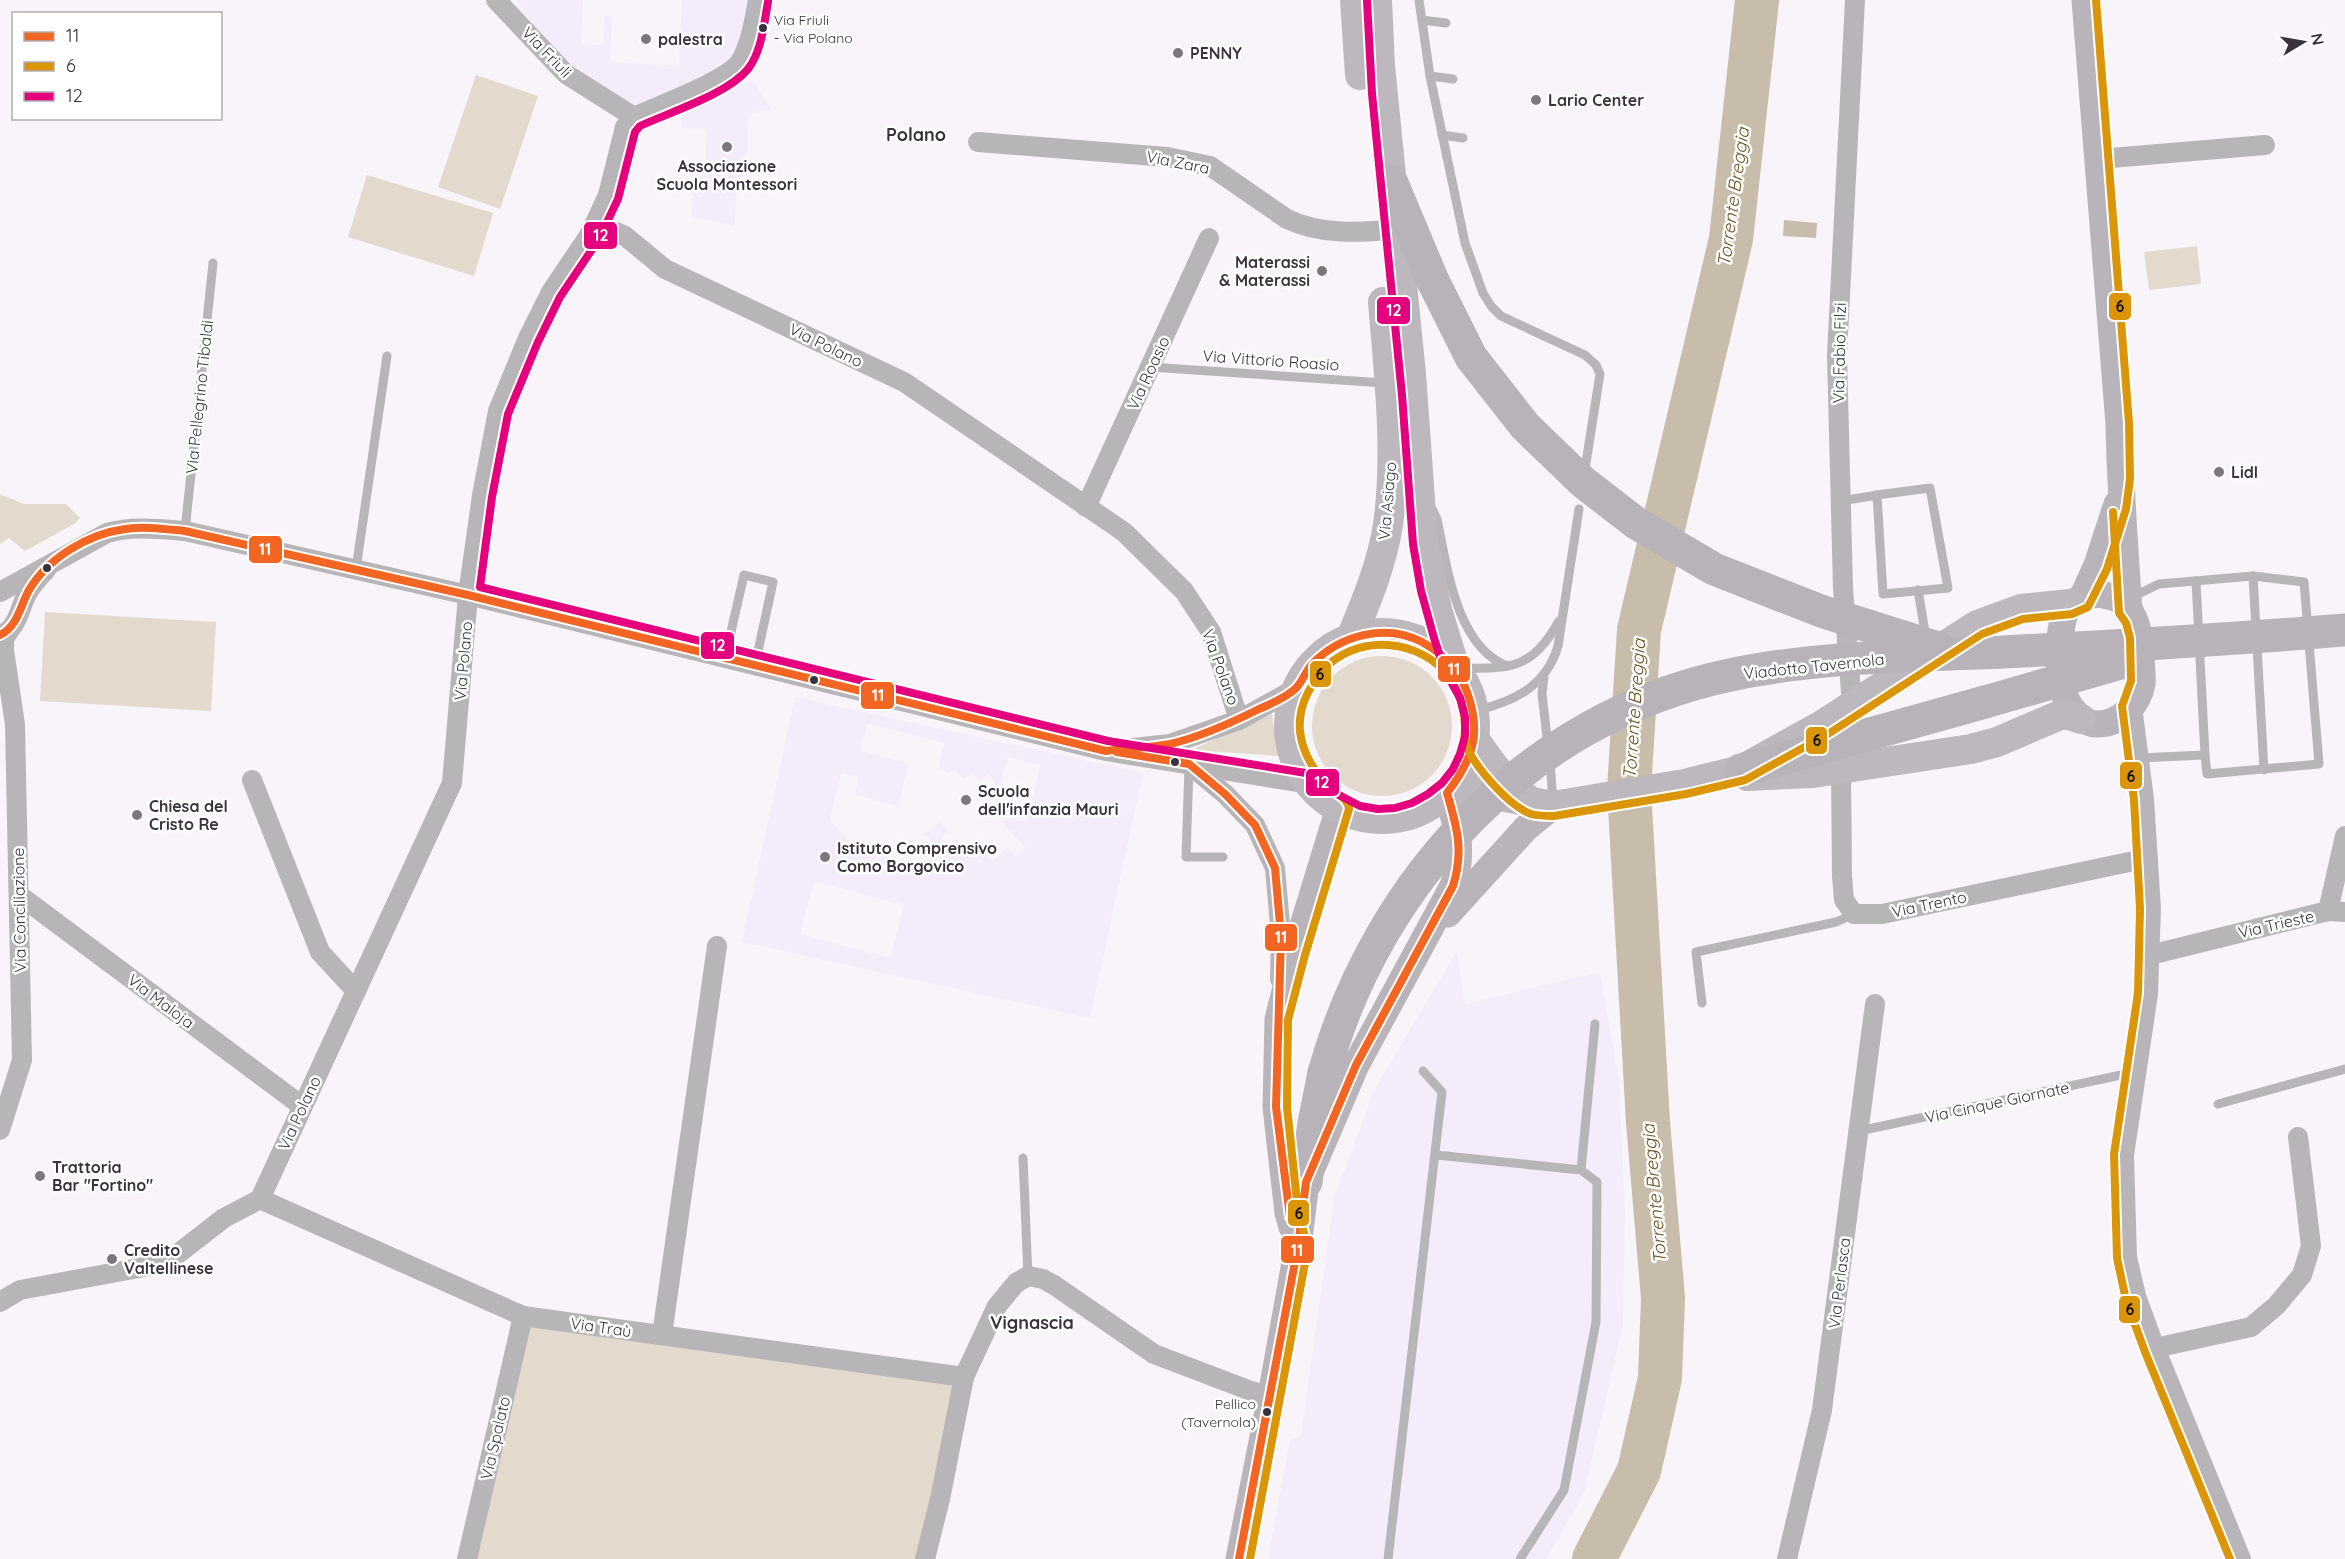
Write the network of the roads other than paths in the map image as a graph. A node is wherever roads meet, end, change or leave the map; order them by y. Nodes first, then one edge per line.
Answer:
1 (496, 0) edge
2 (758, 0) edge
3 (1355, 0) edge
4 (1377, 0) edge
5 (1419, 0) edge
6 (1855, 0) edge
7 (2085, 0) edge
8 (1422, 20) junction
9 (1446, 23) dead end
10 (1430, 76) junction
11 (1453, 79) dead end
12 (634, 117) junction
13 (1442, 135) junction
14 (1463, 138) dead end
15 (978, 142) dead end
16 (2265, 144) dead end
17 (2099, 159) junction
18 (1390, 181) junction
19 (1386, 230) junction
20 (590, 234) junction
21 (1209, 238) dead end
22 (213, 264) dead end
23 (387, 356) dead end
24 (1150, 367) junction
25 (1390, 383) junction
26 (1585, 469) dead end
27 (2120, 479) junction
28 (1418, 484) junction
29 (1877, 495) junction
30 (1841, 501) junction
31 (1086, 507) junction
32 (1579, 509) dead end
33 (185, 531) junction
34 (54, 561) junction
35 (356, 569) junction
36 (2253, 576) junction
37 (2196, 581) junction
38 (1918, 590) junction
39 (0, 592) edge
40 (468, 595) junction
41 (2076, 601) junction
42 (2129, 605) junction
43 (1562, 616) junction
44 (2345, 630) edge
45 (4, 633) edge
46 (1351, 638) junction
47 (2194, 641) junction
48 (1943, 655) junction
49 (725, 658) junction
50 (0, 663) edge
51 (755, 665) junction
52 (1507, 666) junction
53 (1455, 668) junction
54 (1544, 677) junction
55 (8, 686) junction
56 (1297, 688) junction
57 (1852, 705) junction
58 (2132, 706) junction
59 (1239, 720) junction
60 (2094, 721) junction
61 (1475, 725) junction
62 (1106, 751) junction
63 (2205, 755) junction
64 (1189, 764) junction
65 (2139, 765) junction
66 (1841, 769) junction
67 (2264, 770) junction
68 (1728, 774) junction
69 (252, 780) dead end
70 (1309, 784) junction
71 (1447, 793) junction
72 (1553, 804) junction
73 (1339, 808) junction
74 (2345, 836) edge
75 (1223, 857) dead end
76 (2148, 858) junction
77 (19, 895) junction
78 (2336, 912) edge
79 (1854, 914) junction
80 (1426, 937) junction
81 (717, 946) dead end
82 (2150, 955) junction
83 (356, 991) junction
84 (1702, 1003) dead end
85 (1875, 1004) dead end
86 (1278, 1020) junction
87 (1595, 1024) dead end
88 (2345, 1069) edge
89 (1423, 1071) dead end
90 (2135, 1072) junction
91 (2218, 1104) dead end
92 (303, 1106) junction
93 (0, 1130) edge
94 (1859, 1131) junction
95 (2298, 1137) dead end
96 (1436, 1155) junction
97 (1023, 1158) dead end
98 (1581, 1170) junction
99 (1306, 1182) junction
100 (260, 1198) junction
101 (1298, 1246) junction
102 (1028, 1276) junction
103 (0, 1302) edge
104 (523, 1316) junction
105 (662, 1335) junction
106 (2155, 1348) junction
107 (964, 1377) junction
108 (1272, 1396) junction
109 (467, 1559) edge
110 (925, 1559) edge
111 (1239, 1559) edge
112 (1388, 1559) edge
113 (1520, 1559) edge
114 (1787, 1559) edge
115 (2241, 1559) edge

1 - 12 street, Via Friuli
2 - 12 street
3 - 19 main road, Via Asiago
4 - 18 main road, Via Asiago
5 - 8 lane
6 - 30 street, Via Fabio Filzi
7 - 17 main road
8 - 9 lane
8 - 10 lane
10 - 11 lane
10 - 13 lane
12 - 20 street
13 - 14 lane
13 - 26 lane
15 - 19 street, Via Zara
16 - 17 street
17 - 27 main road
18 - 19 main road, Via Asiago
18 - 48 highway, bridge
19 - 25 main road, Via Asiago
19 - 28 main road, Via Asiago
20 - 31 street, Via Polano
20 - 40 street, Via Polano
21 - 24 street, Via Roasio
22 - 33 lane, Via Pellegrino Tibaldi
23 - 35 lane
24 - 25 lane, Via Vittorio Roasio
24 - 31 street, Via Roasio
25 - 46 main road, Via Asiago
27 - 41 main road
27 - 42 main road
28 - 52 lane
28 - 53 main road, Via Asiago
29 - 30 lane
29 - 38 lane
29 - 38 lane
30 - 57 street, Via Fabio Filzi
31 - 59 street, Via Polano
32 - 43 lane
33 - 34 street
33 - 35 street
34 - 39 street
34 - 45 street
35 - 40 street
36 - 37 lane
36 - 67 lane
36 - 67 lane
37 - 42 lane
37 - 63 lane
38 - 48 lane
40 - 49 street
40 - 83 street, Via Polano
41 - 42 main road
41 - 48 main road
41 - 60 main road
42 - 58 main road
43 - 52 lane
43 - 54 lane
44 - 47 highway, bridge
45 - 55 street, Via Conciliazione
46 - 53 main road
46 - 56 main road
47 - 48 highway, Viadotto Tavernola, bridge
47 - 68 highway, bridge
48 - 57 main road
48 - 99 highway, Viadotto Tavernola, bridge
49 - 51 street
49 - 51 lane
50 - 55 street, Via Conciliazione
51 - 62 street
52 - 53 lane
53 - 61 main road
54 - 61 lane
54 - 72 lane
55 - 77 street, Via Conciliazione
56 - 59 street
56 - 70 main road
57 - 68 main road
58 - 60 main road
58 - 65 street
59 - 62 street
60 - 65 street
60 - 66 main road
61 - 71 main road
61 - 72 main road
62 - 64 street
63 - 65 lane
63 - 67 lane
64 - 70 street
64 - 75 lane
64 - 86 street
65 - 76 street
66 - 68 main road
66 - 79 street
68 - 72 main road
69 - 83 street
70 - 73 main road
71 - 72 main road
71 - 73 main road
71 - 80 main road
72 - 80 main road
73 - 86 main road
74 - 78 street, Via Trieste
76 - 79 street, Via Trento
76 - 82 street
77 - 92 street, Via Maloja
77 - 93 street, Via Conciliazione
78 - 82 street, Via Trieste
79 - 84 lane
80 - 99 main road
81 - 105 street
82 - 90 street
83 - 92 street, Via Polano
85 - 94 street, Via Perlasca
86 - 101 main road
87 - 98 lane
88 - 91 lane
89 - 96 lane
90 - 94 lane, Via Cinque Giornate
90 - 106 street
92 - 100 street, Via Polano
94 - 114 street, Via Perlasca
95 - 106 street
96 - 98 lane
96 - 112 lane
97 - 102 lane
98 - 113 lane
99 - 101 main road
100 - 103 street
100 - 104 street, Via Traù
101 - 108 main road
102 - 107 street
102 - 108 street
104 - 105 street, Via Traù
104 - 109 street, Via Spalato
105 - 107 street, Via Traù
106 - 115 street
107 - 110 street
108 - 111 main road

